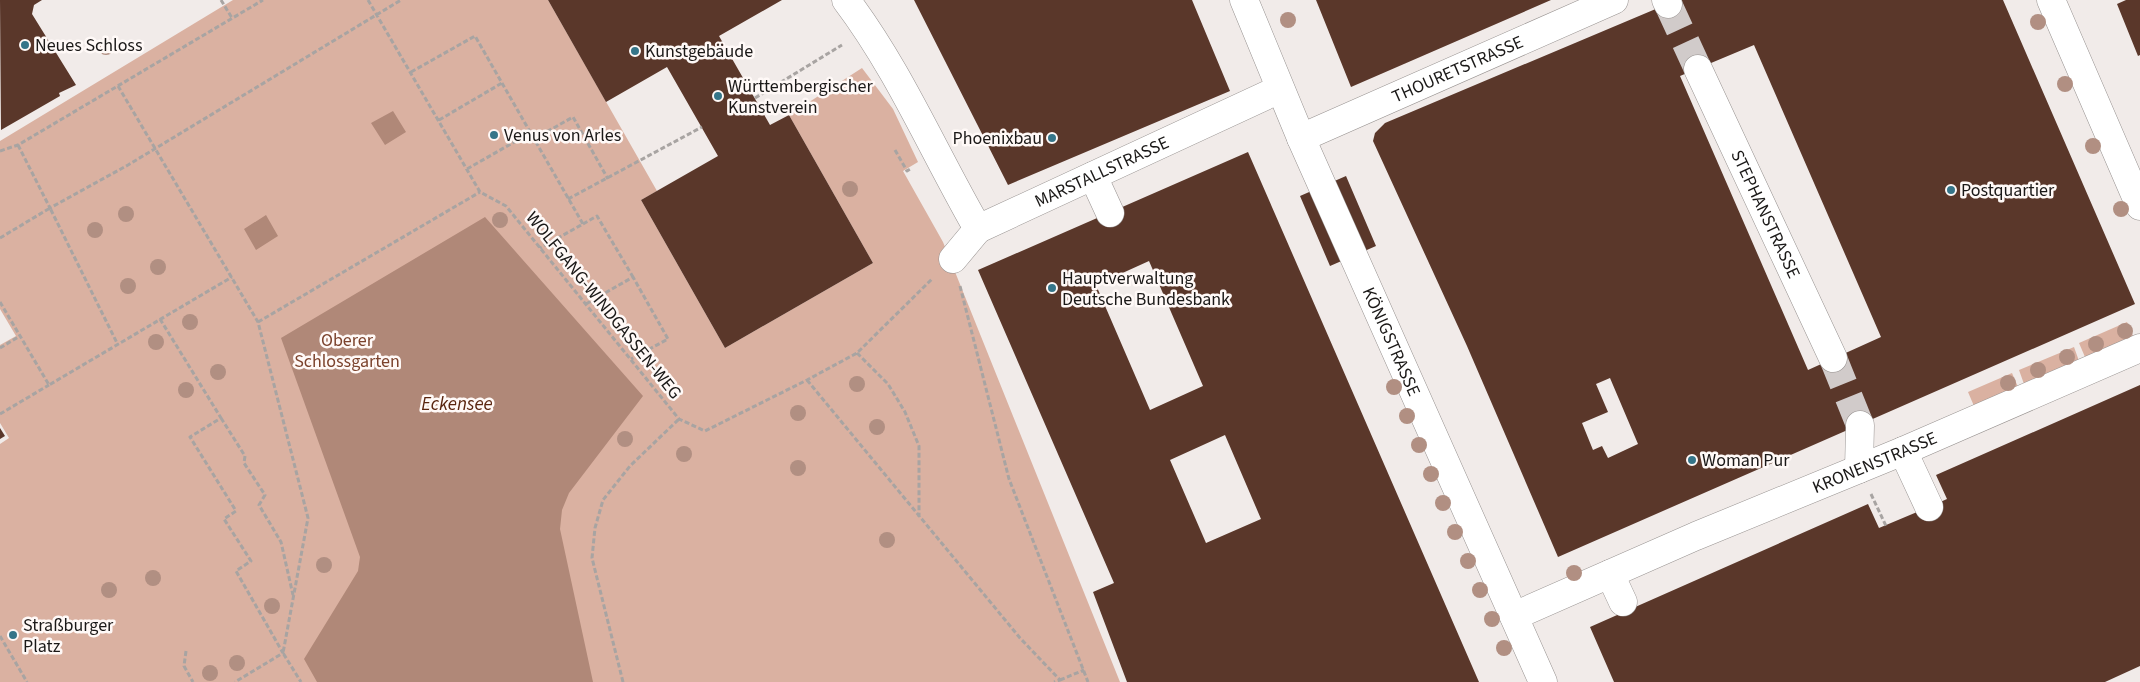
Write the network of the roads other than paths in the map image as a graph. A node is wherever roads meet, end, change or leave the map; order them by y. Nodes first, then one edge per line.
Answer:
1 (846, 0) edge
2 (1244, 0) edge
3 (1614, 0) edge
4 (2057, 2) edge
5 (1698, 70) tunnel mouth
6 (1280, 90) junction
7 (1300, 138) junction
8 (1093, 176) junction
9 (2140, 206) edge
10 (1110, 212) dead end
11 (978, 229) junction
12 (953, 259) road end
13 (2140, 348) edge
14 (1833, 358) tunnel mouth
15 (1860, 425) tunnel mouth
16 (1904, 451) junction
17 (1859, 468) junction
18 (1929, 507) dead end
19 (1610, 574) junction
20 (1623, 602) dead end
21 (1514, 616) junction
22 (1544, 682) edge

1 - 11 street
2 - 6 street, KÖNIGSTRASSE
3 - 7 street, THOURETSTRASSE
4 - 9 street
5 - 14 street, STEPHANSTRASSE
6 - 7 street, KÖNIGSTRASSE
6 - 8 street, MARSTALLSTRASSE
7 - 21 street, KÖNIGSTRASSE
8 - 10 street
8 - 11 street, MARSTALLSTRASSE
11 - 12 street
13 - 16 street, KRONENSTRASSE
15 - 17 street
16 - 17 street, KRONENSTRASSE
16 - 18 street
17 - 19 street, KRONENSTRASSE
19 - 20 street
19 - 21 street, KRONENSTRASSE
21 - 22 street, KÖNIGSTRASSE

